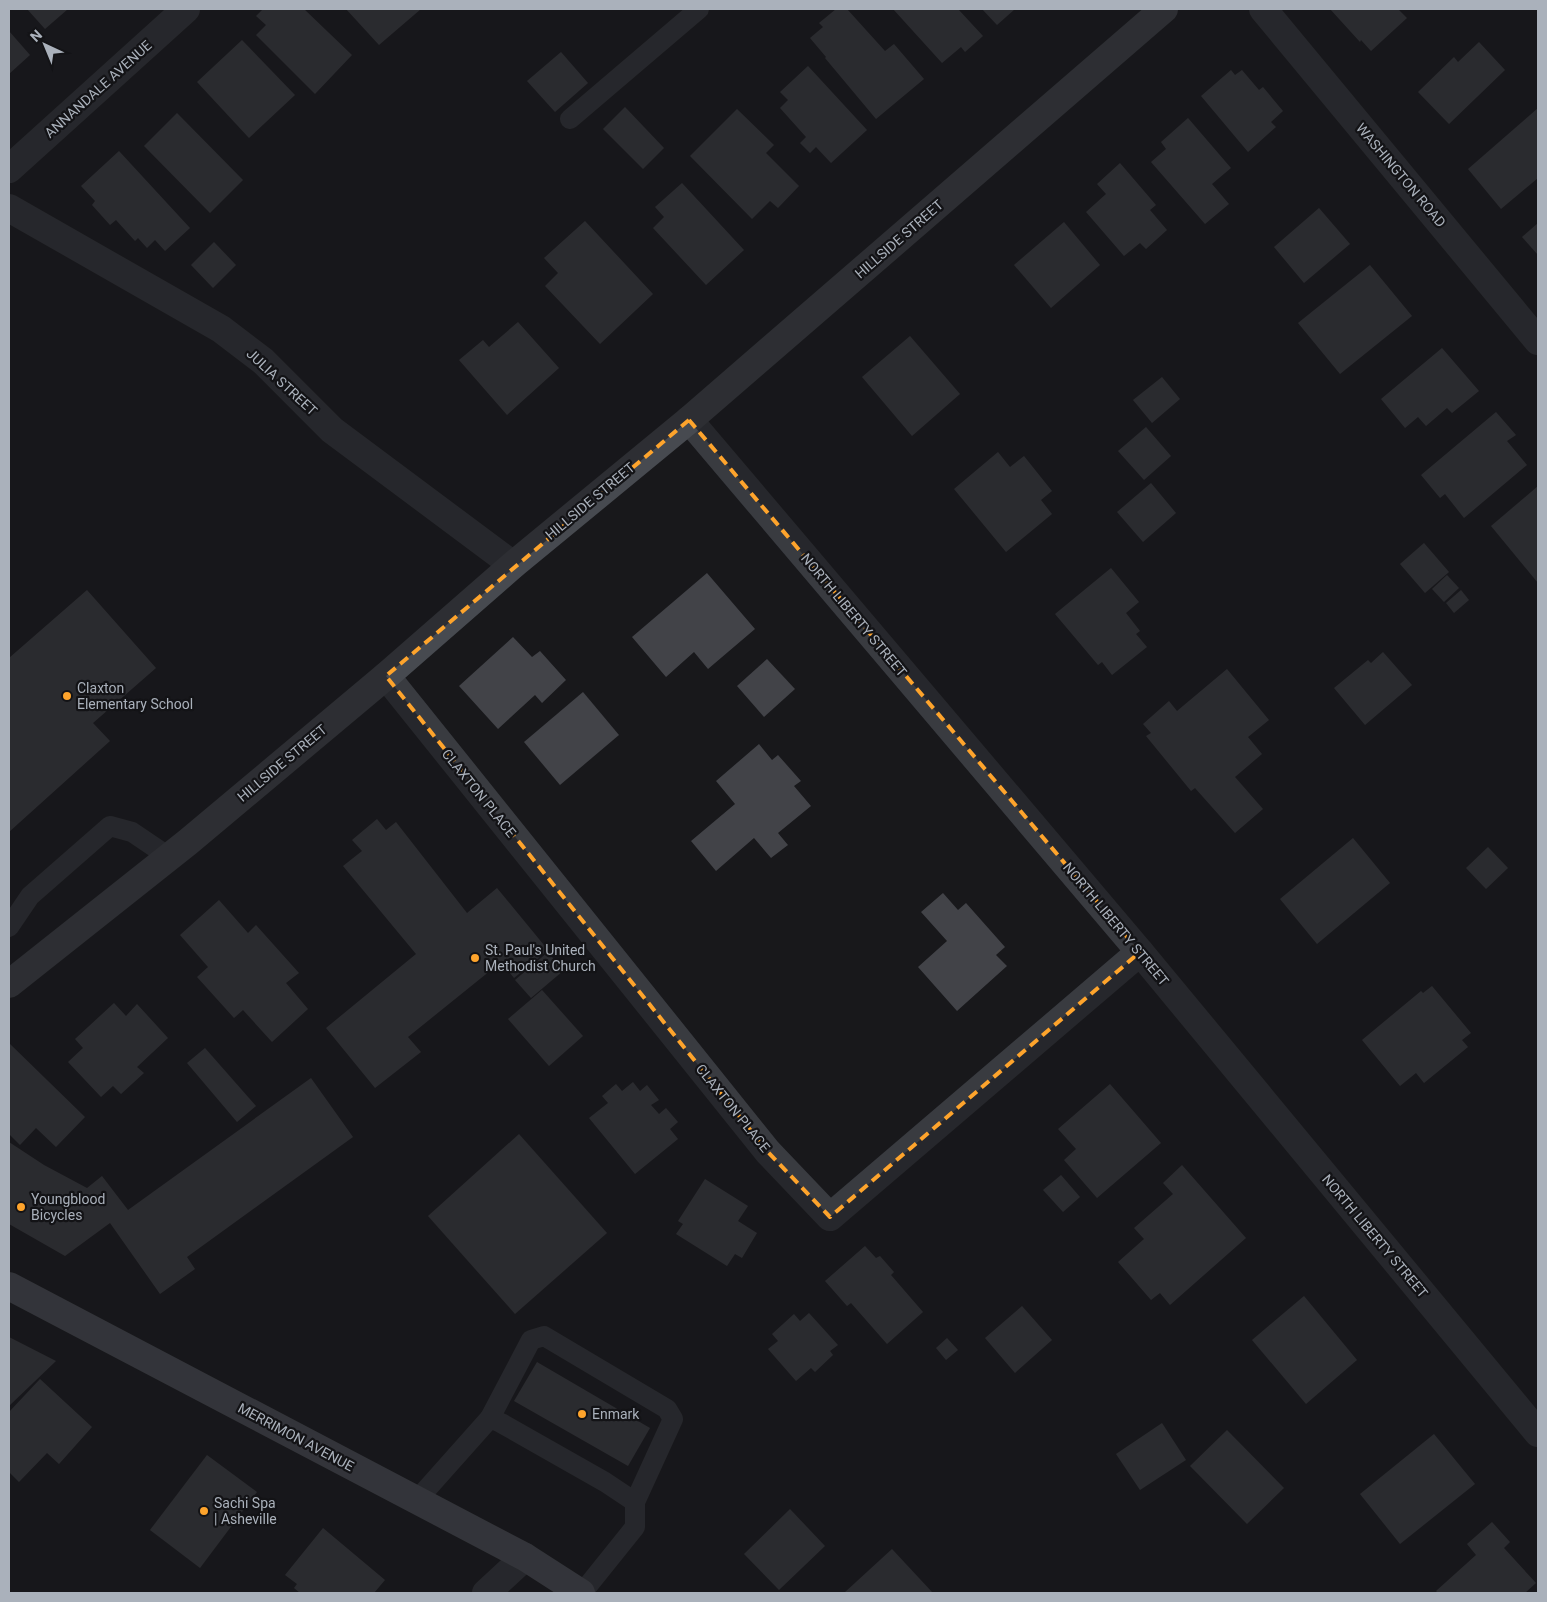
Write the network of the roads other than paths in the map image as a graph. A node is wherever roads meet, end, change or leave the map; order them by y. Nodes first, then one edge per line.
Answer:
1 (186, 9) edge
2 (699, 9) edge
3 (1164, 9) edge
4 (1263, 9) edge
5 (570, 119) dead end
6 (9, 169) edge
7 (9, 208) edge
8 (1538, 340) edge
9 (689, 420) junction
10 (513, 565) junction
11 (386, 676) junction
12 (169, 857) junction
13 (9, 928) edge
14 (1140, 952) junction
15 (9, 984) edge
16 (9, 1286) edge
17 (490, 1418) junction
18 (1538, 1433) edge
19 (417, 1500) junction
20 (634, 1502) junction
21 (526, 1557) junction
22 (486, 1593) edge
23 (581, 1593) edge

1 - 6 street, ANNANDALE AVENUE
2 - 5 lane
3 - 9 street, HILLSIDE STREET
4 - 8 street, WASHINGTON ROAD
7 - 10 street, JULIA STREET
9 - 10 street, HILLSIDE STREET
9 - 14 street, NORTH LIBERTY STREET
10 - 11 street, HILLSIDE STREET
11 - 12 street, HILLSIDE STREET
11 - 14 street, CLAXTON PLACE
12 - 13 lane
12 - 15 street, HILLSIDE STREET
14 - 18 street, NORTH LIBERTY STREET
16 - 19 main road, MERRIMON AVENUE
17 - 19 lane
17 - 20 lane
17 - 20 lane
19 - 21 main road, MERRIMON AVENUE
20 - 23 lane
21 - 22 street
21 - 23 main road, MERRIMON AVENUE

